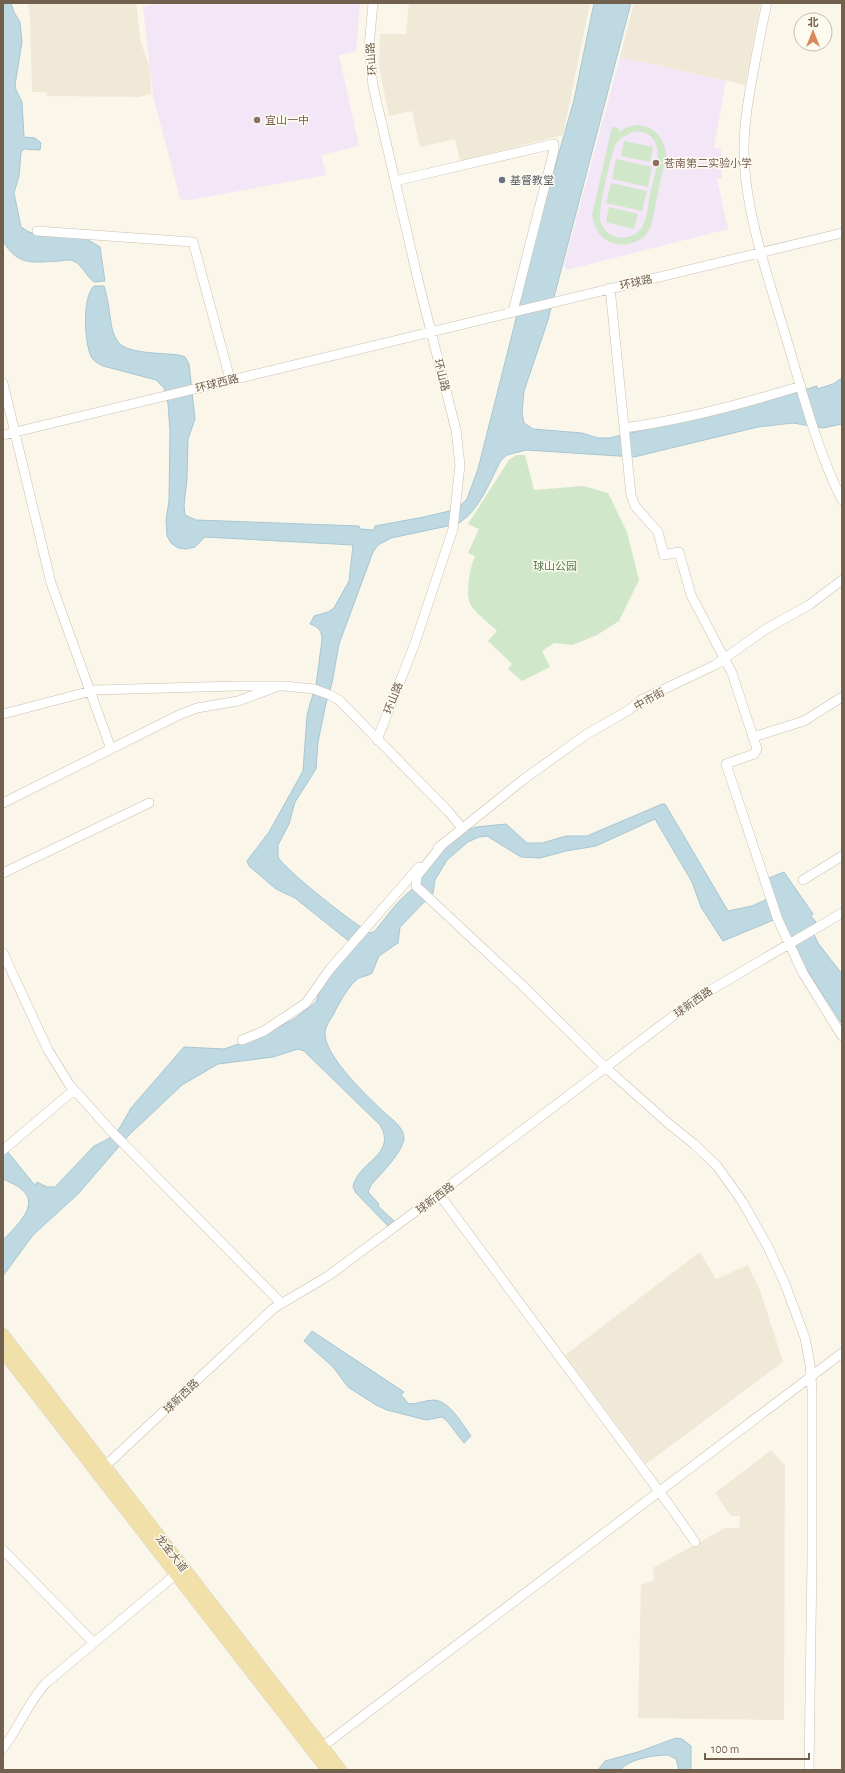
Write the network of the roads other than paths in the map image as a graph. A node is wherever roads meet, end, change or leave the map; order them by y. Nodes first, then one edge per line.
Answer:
1 (373, 3) edge
2 (767, 3) edge
3 (395, 180) junction
4 (38, 231) dead end
5 (842, 233) edge
6 (762, 252) junction
7 (610, 288) junction
8 (514, 311) junction
9 (431, 331) junction
10 (230, 379) junction
11 (3, 384) edge
12 (801, 387) junction
13 (624, 430) junction
14 (14, 432) junction
15 (3, 435) edge
16 (842, 500) edge
17 (842, 580) edge
18 (724, 659) junction
19 (280, 686) junction
20 (89, 691) junction
21 (842, 697) edge
22 (3, 714) edge
23 (753, 737) junction
24 (377, 740) junction
25 (111, 749) junction
26 (3, 803) edge
27 (149, 803) dead end
28 (462, 828) junction
29 (442, 845) junction
30 (842, 856) edge
31 (3, 873) edge
32 (803, 880) dead end
33 (842, 913) edge
34 (790, 944) junction
35 (3, 954) edge
36 (842, 1036) edge
37 (242, 1040) dead end
38 (605, 1067) junction
39 (74, 1090) junction
40 (6, 1148) edge
41 (439, 1194) junction
42 (281, 1303) junction
43 (3, 1334) edge
44 (3, 1352) edge
45 (842, 1353) edge
46 (811, 1376) junction
47 (101, 1470) junction
48 (659, 1491) junction
49 (695, 1542) dead end
50 (3, 1550) edge
51 (175, 1576) junction
52 (94, 1643) junction
53 (323, 1746) junction
54 (3, 1748) edge
55 (314, 1753) junction
56 (327, 1770) edge
57 (341, 1770) edge
58 (808, 1770) edge

1 - 3 street, 环山路
2 - 6 street
3 - 8 street
3 - 9 street, 环山路
4 - 10 street
5 - 6 street, 环球路
6 - 7 street, 环球路
6 - 12 street
7 - 8 street, 环球路
7 - 13 street
8 - 9 street, 环球路
9 - 10 street, 环球西路
9 - 24 street, 环山路
10 - 14 street, 环球西路
11 - 14 street
12 - 13 street
12 - 16 street
13 - 18 street
14 - 15 street, 环球西路
14 - 20 street
17 - 18 street, 中市街
18 - 23 street
18 - 28 street, 中市街
19 - 20 street
19 - 24 street
19 - 25 street
20 - 22 street
20 - 25 street
21 - 23 street
23 - 34 street
24 - 28 street
25 - 26 street
27 - 31 street
28 - 29 street, 中市街
29 - 37 street
29 - 38 street
30 - 32 street
33 - 34 street, 球新西路
34 - 36 street
34 - 38 street, 球新西路
35 - 39 street
38 - 41 street, 球新西路
38 - 46 street
39 - 40 street
39 - 42 street
41 - 42 street, 球新西路
41 - 48 street
42 - 47 street, 球新西路
43 - 47 main road, 龙金大道
44 - 47 main road, 龙金大道
45 - 46 street
46 - 48 street
46 - 58 street
47 - 51 main road, 龙金大道
47 - 53 main road, 龙金大道
48 - 49 street
48 - 53 street
50 - 52 street
51 - 52 street
51 - 55 main road, 龙金大道
52 - 54 street
53 - 55 street
53 - 57 main road, 龙金大道
55 - 56 main road, 龙金大道

